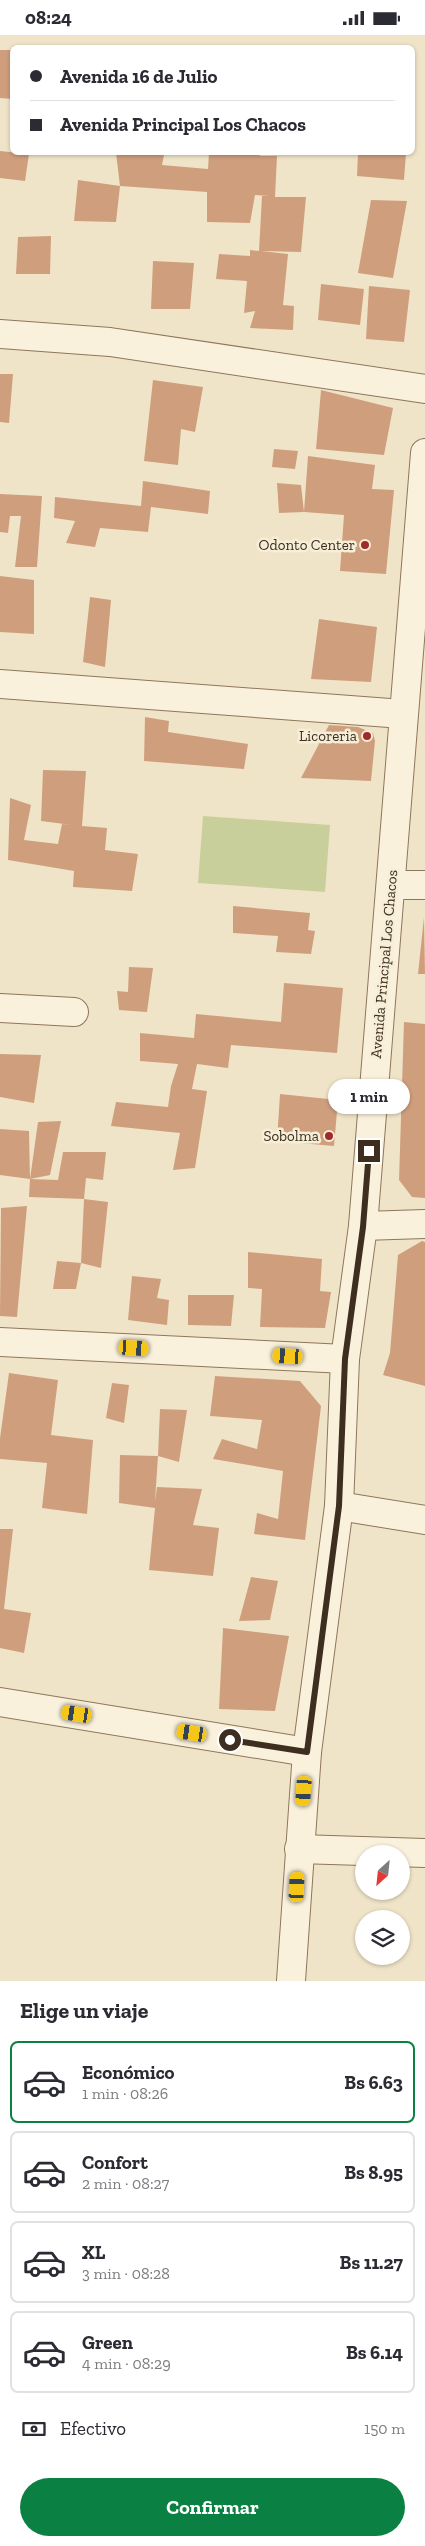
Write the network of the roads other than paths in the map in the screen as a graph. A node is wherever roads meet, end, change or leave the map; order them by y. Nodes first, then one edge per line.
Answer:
1 (0, 334) edge
2 (425, 389) edge
3 (425, 453) edge
4 (420, 558) edge
5 (0, 684) edge
6 (403, 713) junction
7 (391, 885) junction
8 (425, 885) edge
9 (0, 1008) edge
10 (74, 1011) dead end
11 (425, 1224) edge
12 (363, 1227) junction
13 (0, 1342) edge
14 (345, 1359) junction
15 (339, 1506) junction
16 (425, 1520) edge
17 (0, 1702) edge
18 (307, 1752) junction
19 (299, 1849) junction
20 (425, 1853) edge
21 (291, 1981) edge

1 - 2 street
3 - 4 street, Avenida Principal Los Chacos
4 - 6 street, Avenida Principal Los Chacos
5 - 6 street
6 - 7 street, Avenida Principal Los Chacos
7 - 8 street
7 - 12 street, Avenida Principal Los Chacos
9 - 10 street
11 - 12 street
12 - 14 street, Avenida Principal Los Chacos
13 - 14 street
14 - 15 street, Avenida Principal Los Chacos
15 - 16 street
15 - 18 street, Avenida Principal Los Chacos
17 - 18 street
18 - 19 street, Avenida Principal Los Chacos
19 - 20 street
19 - 21 street, Avenida Principal Los Chacos

